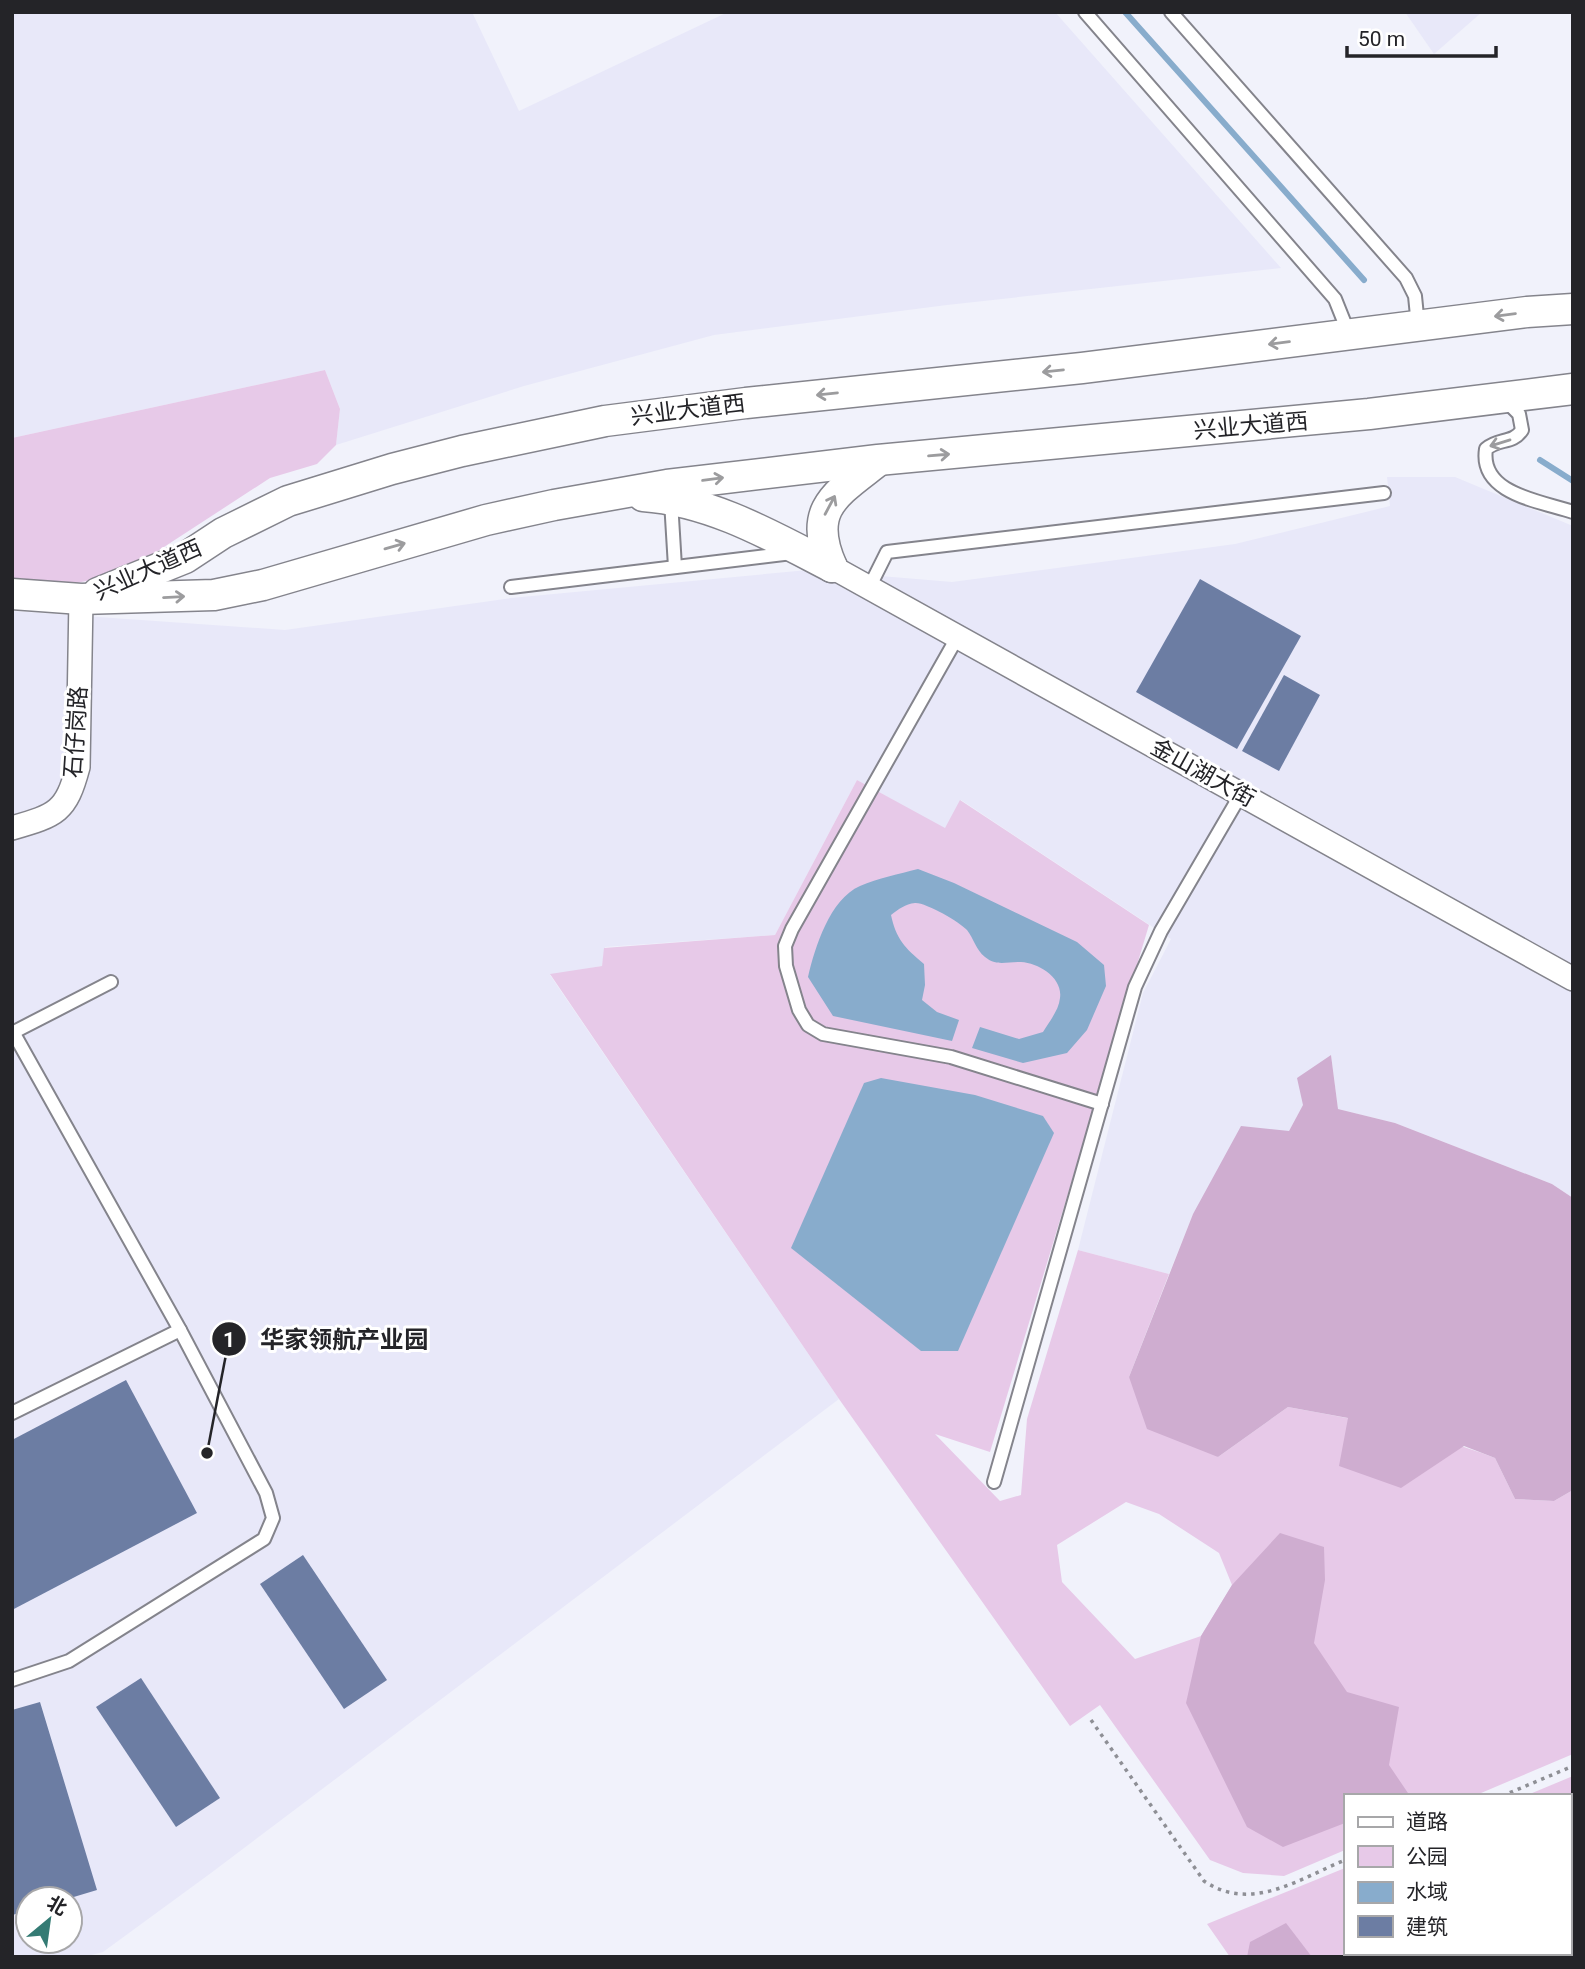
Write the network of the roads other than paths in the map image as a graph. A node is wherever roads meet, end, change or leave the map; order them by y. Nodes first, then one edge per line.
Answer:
1 (1085, 12) edge
2 (1171, 12) edge
3 (1573, 309) edge
4 (1418, 326) junction
5 (1349, 334) junction
6 (1573, 389) edge
7 (1502, 397) junction
8 (878, 460) junction
9 (1384, 493) dead end
10 (594, 498) junction
11 (671, 501) junction
12 (1573, 512) edge
13 (803, 552) junction
14 (675, 567) junction
15 (832, 567) junction
16 (870, 586) junction
17 (510, 587) dead end
18 (14, 595) edge
19 (82, 599) junction
20 (958, 636) junction
21 (1241, 794) junction
22 (12, 828) edge
23 (1573, 979) edge
24 (111, 982) dead end
25 (13, 1033) edge
26 (1102, 1104) junction
27 (180, 1330) junction
28 (12, 1413) edge
29 (994, 1482) dead end
30 (12, 1680) edge

1 - 5 lane
2 - 4 lane
3 -> 4 street, 兴业大道西
4 - 5 street, 兴业大道西
5 -> 19 street, 兴业大道西
6 - 7 street, 兴业大道西
8 -> 7 street, 兴业大道西
7 -> 12 lane
10 -> 8 street, 兴业大道西
15 -> 8 street
9 - 16 lane
10 - 11 street
19 -> 10 street, 兴业大道西
11 - 13 street
11 - 14 lane
13 - 14 lane
13 - 15 street
14 - 17 lane
15 - 16 street, 金山湖大街
16 - 20 street, 金山湖大街
18 - 19 street
19 - 22 street, 石仔岗路
20 - 21 street, 金山湖大街
20 - 26 lane
21 - 23 street, 金山湖大街
21 - 26 lane
24 - 25 lane
25 - 27 lane
26 - 29 lane
27 - 28 lane
27 - 30 lane

